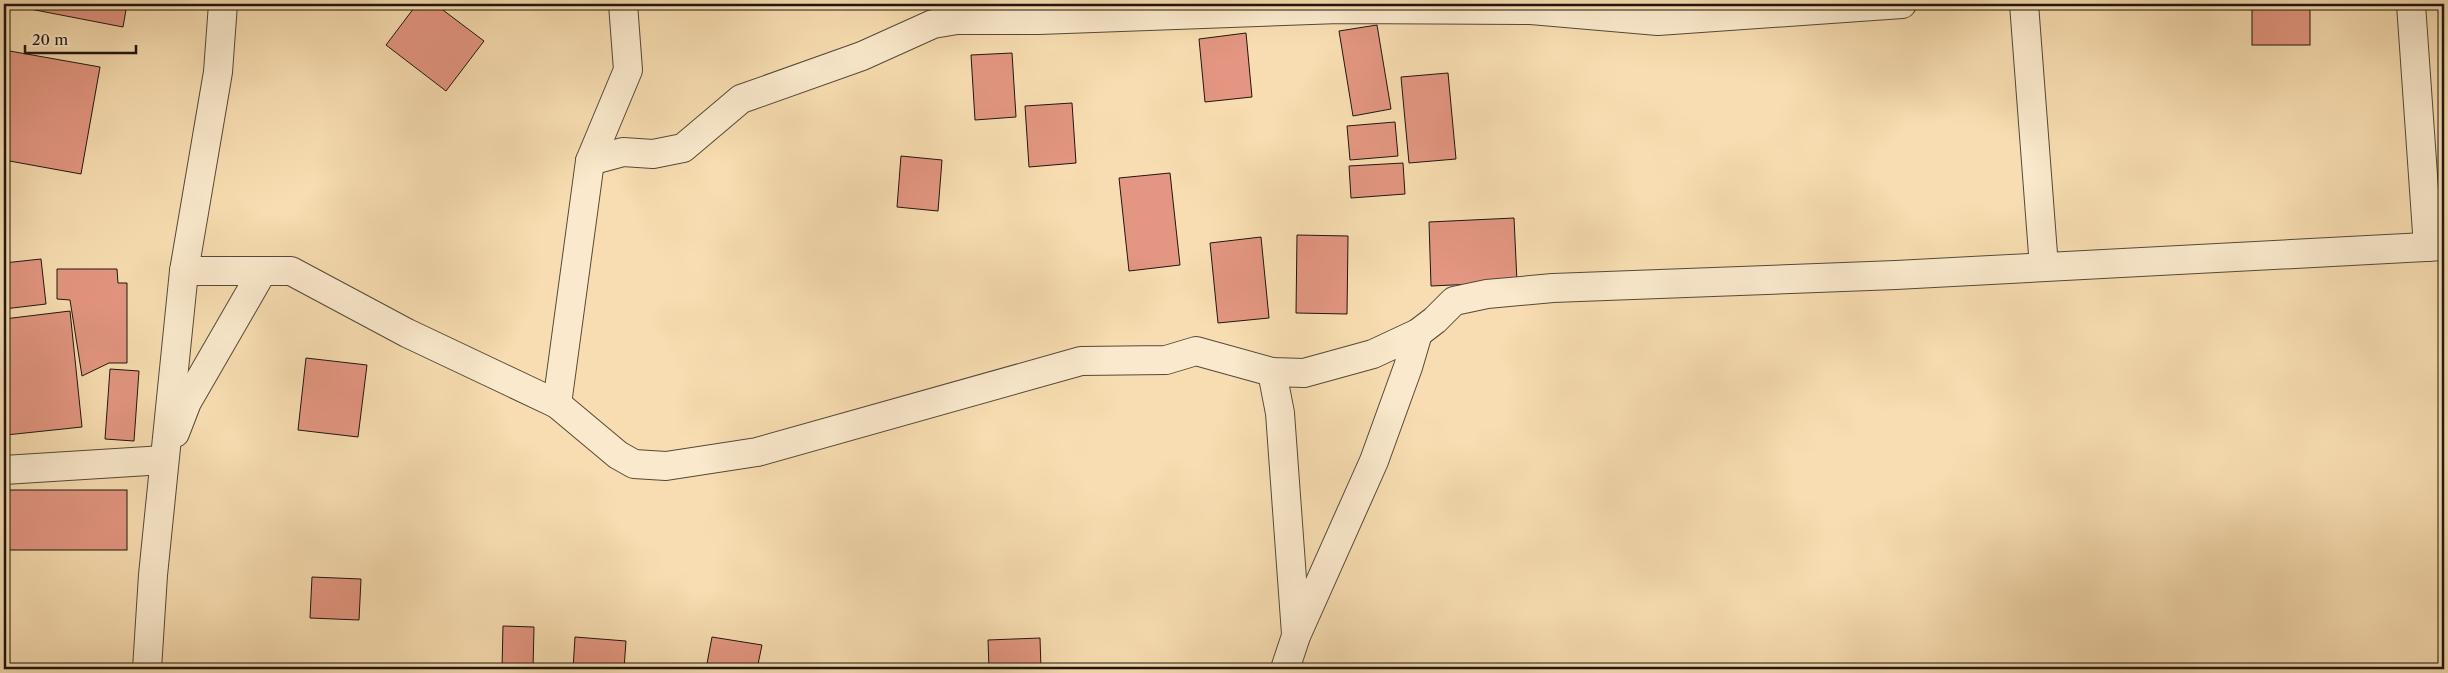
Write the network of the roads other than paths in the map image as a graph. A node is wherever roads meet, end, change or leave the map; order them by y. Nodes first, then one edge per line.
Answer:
1 (223, 4) edge
2 (623, 4) edge
3 (1902, 4) edge
4 (2024, 4) edge
5 (2411, 4) edge
6 (1658, 13) edge
7 (590, 160) junction
8 (2436, 246) edge
9 (2044, 267) junction
10 (184, 271) junction
11 (262, 272) junction
12 (1418, 333) junction
13 (1272, 372) junction
14 (557, 404) junction
15 (164, 460) junction
16 (4, 470) edge
17 (1296, 636) junction
18 (147, 669) edge
19 (1285, 669) edge

1 - 10 street
2 - 7 street
3 - 6 street
4 - 9 street
5 - 8 street
6 - 7 street
7 - 14 street
8 - 9 street
9 - 12 street
10 - 11 street
10 - 15 street
11 - 14 street
11 - 15 street
12 - 13 street
12 - 17 street
13 - 14 street
13 - 17 street
15 - 16 street
15 - 18 street
17 - 19 street

